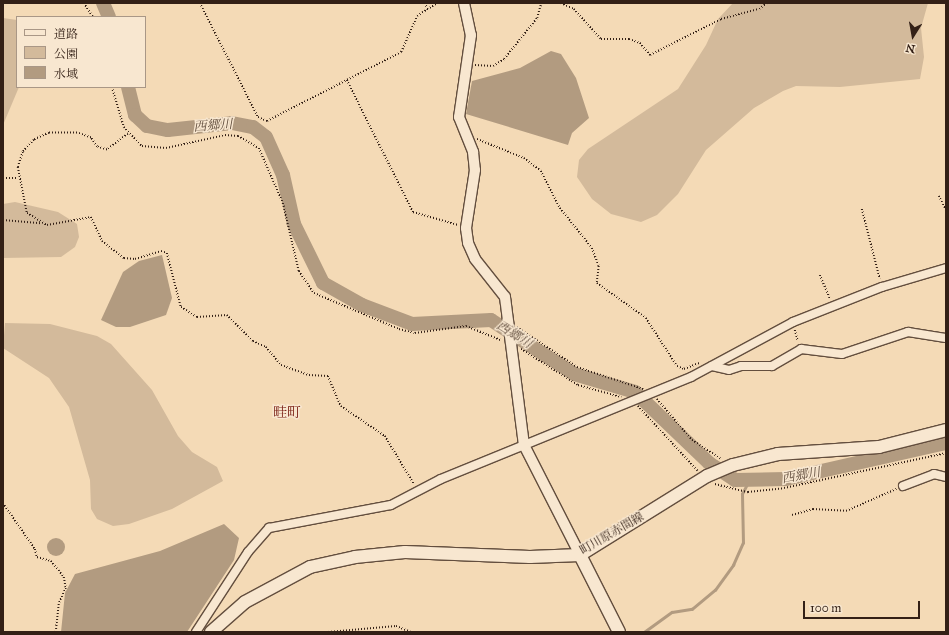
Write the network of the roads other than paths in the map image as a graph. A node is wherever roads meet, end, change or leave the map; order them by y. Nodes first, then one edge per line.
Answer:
1 (464, 3) edge
2 (946, 268) edge
3 (946, 338) edge
4 (712, 366) junction
5 (946, 430) edge
6 (524, 445) junction
7 (946, 477) edge
8 (903, 486) road end
9 (580, 555) junction
10 (196, 632) edge
11 (211, 632) edge
12 (619, 632) edge

1 - 6 street
2 - 4 street
3 - 4 street
4 - 6 street
5 - 9 main road, 町川原赤間線
6 - 9 street
6 - 10 street
7 - 8 street
9 - 11 main road, 町川原赤間線
9 - 12 main road

